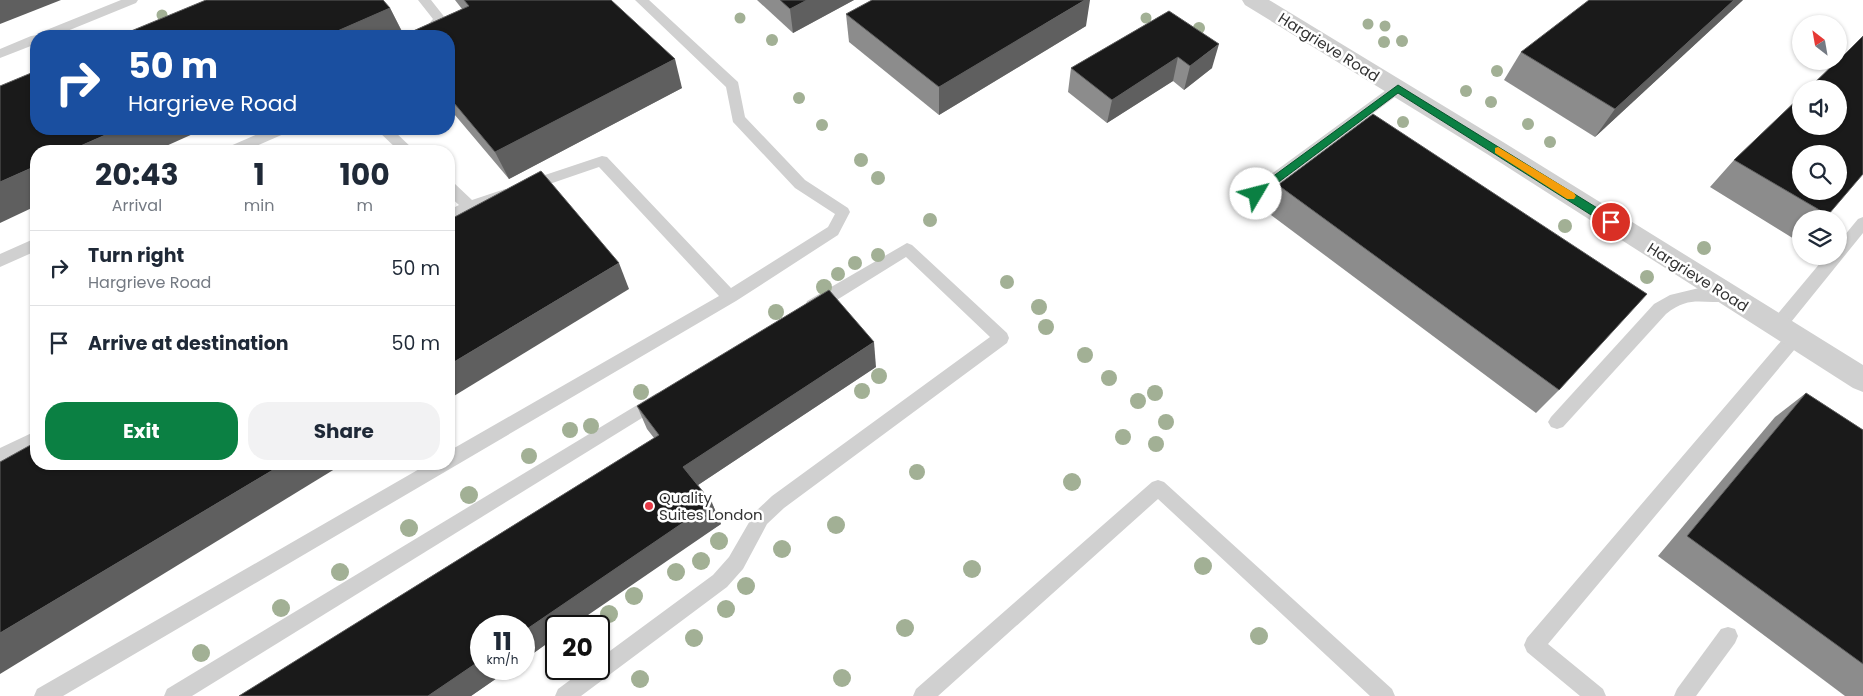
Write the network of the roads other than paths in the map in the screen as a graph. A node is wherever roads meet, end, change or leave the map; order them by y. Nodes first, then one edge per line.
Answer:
1 (132, 0) edge
2 (424, 0) edge
3 (641, 0) edge
4 (1253, 0) edge
5 (59, 30) edge
6 (430, 30) edge
7 (30, 42) edge
8 (0, 54) edge
9 (1398, 88) junction
10 (268, 135) edge
11 (390, 135) edge
12 (246, 145) edge
13 (401, 145) edge
14 (455, 192) edge
15 (1256, 194) dead end
16 (470, 206) junction
17 (455, 214) edge
18 (1863, 223) edge
19 (1847, 242) edge
20 (30, 247) edge
21 (0, 261) edge
22 (1829, 265) edge
23 (1726, 295) junction
24 (730, 297) junction
25 (798, 315) edge
26 (1786, 332) junction
27 (1863, 380) edge
28 (673, 390) edge
29 (1557, 422) dead end
30 (30, 441) edge
31 (0, 457) edge
32 (455, 457) edge
33 (433, 470) edge
34 (1728, 636) dead end
35 (44, 696) edge
36 (174, 696) edge
37 (565, 696) edge
38 (923, 696) edge
39 (1385, 696) edge
40 (1596, 696) edge
41 (1684, 696) edge

1 - 5 lane
2 - 6 lane
3 - 24 lane
4 - 9 street, Hargrieve Road
7 - 8 lane
9 - 15 lane
9 - 23 street, Hargrieve Road
10 - 12 lane
11 - 13 lane
14 - 16 lane
16 - 17 lane
16 - 24 lane
18 - 19 lane
20 - 21 lane
22 - 26 lane
23 - 26 street, Hargrieve Road
23 - 29 lane
24 - 32 lane
25 - 37 lane
26 - 27 street, Hargrieve Road
26 - 40 lane
28 - 36 lane
30 - 31 lane
33 - 35 lane
34 - 41 lane
38 - 39 lane

